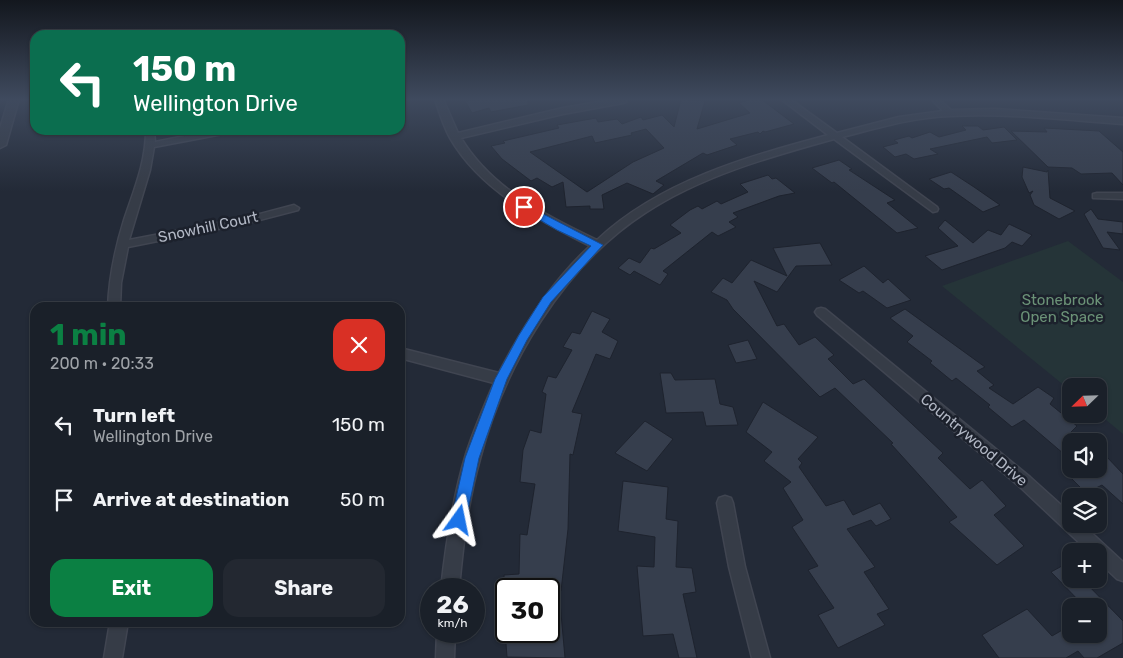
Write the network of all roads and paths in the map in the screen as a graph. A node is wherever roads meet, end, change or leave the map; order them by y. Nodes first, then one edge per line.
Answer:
1 (5, 130) edge
2 (450, 130) edge
3 (485, 130) edge
4 (826, 130) edge
5 (863, 130) edge
6 (150, 135) edge
7 (202, 135) edge
8 (454, 137) junction
9 (836, 137) junction
10 (0, 145) edge
11 (151, 145) junction
12 (1097, 196) dead end
13 (1123, 196) edge
14 (294, 208) dead end
15 (933, 209) dead end
16 (598, 245) junction
17 (122, 246) junction
18 (114, 302) edge
19 (821, 312) dead end
20 (405, 354) edge
21 (501, 379) junction
22 (725, 503) dead end
23 (1123, 573) edge
24 (451, 578) edge
25 (118, 627) edge
26 (446, 643) edge
27 (113, 658) edge
28 (445, 658) edge
29 (761, 658) edge

1 - 10 street
2 - 8 street
3 - 8 street
4 - 9 street
5 - 9 street
6 - 11 street
7 - 11 street
8 - 16 street
9 - 15 street
9 - 16 street
11 - 17 street
12 - 13 street
14 - 17 street, Snowhill Court
16 - 21 street
17 - 18 street
19 - 23 street, Countrywood Drive
20 - 21 street
21 - 24 street
22 - 29 street
25 - 27 street
26 - 28 street

